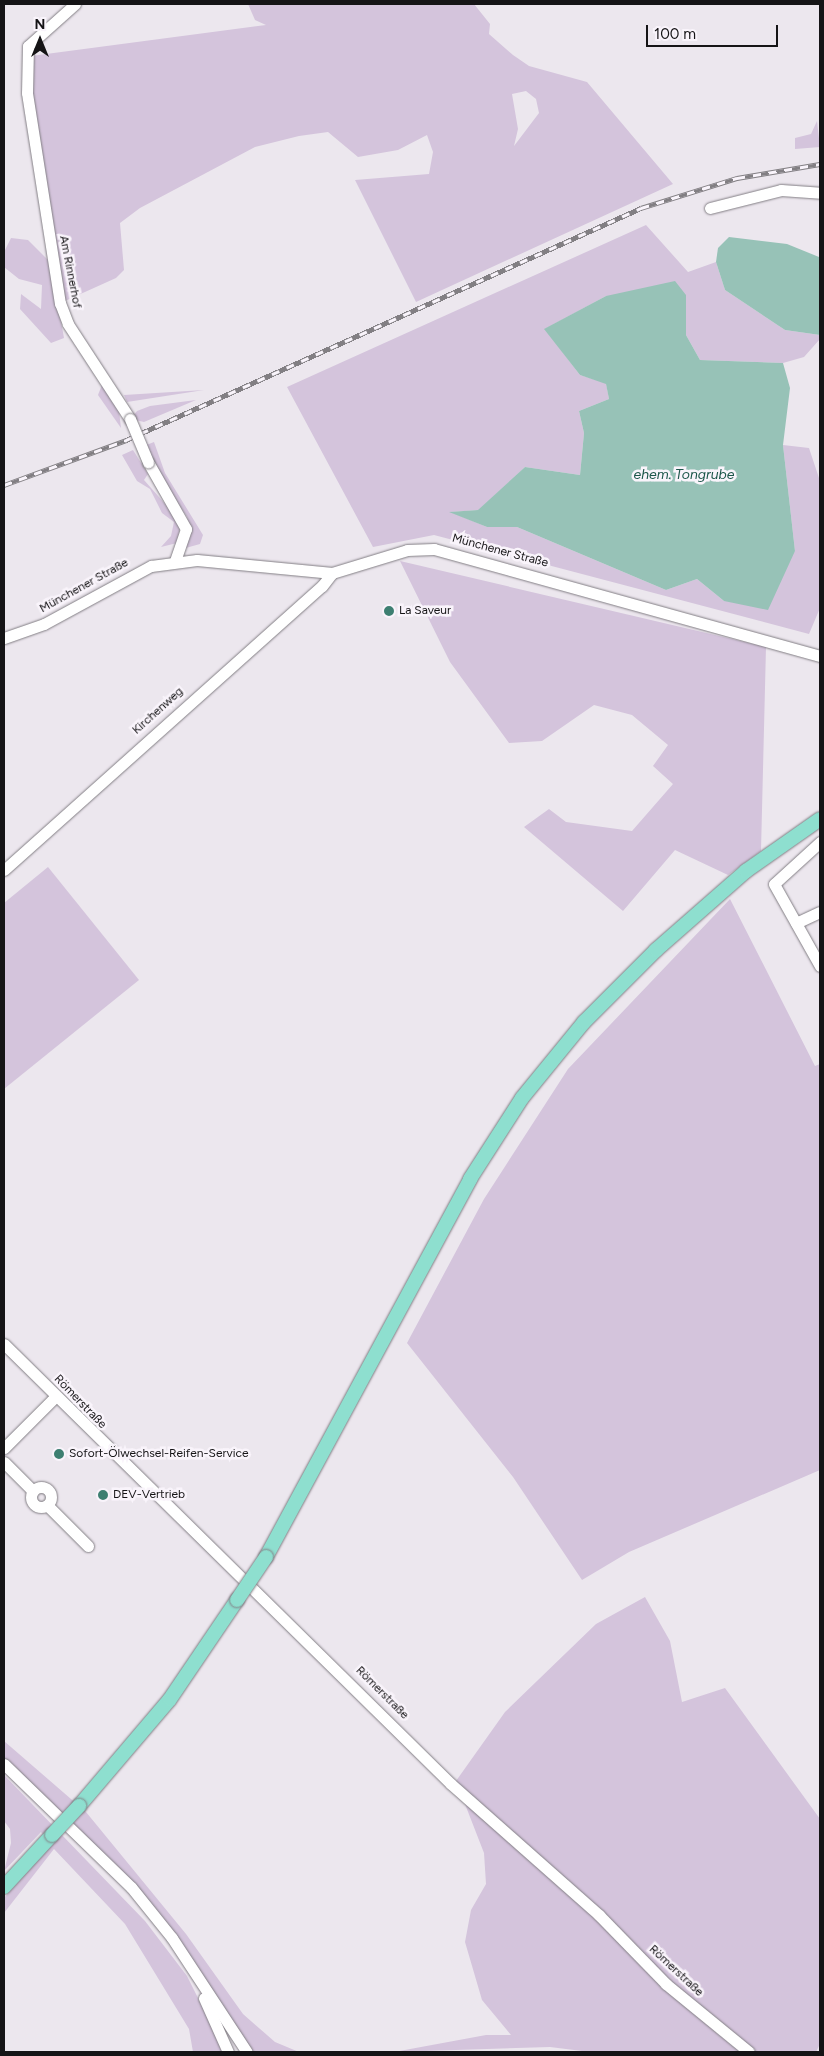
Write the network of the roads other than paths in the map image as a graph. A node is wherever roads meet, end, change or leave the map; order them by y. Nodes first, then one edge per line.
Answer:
1 (75, 4) edge
2 (820, 193) edge
3 (710, 208) dead end
4 (175, 561) junction
5 (332, 573) junction
6 (4, 638) edge
7 (820, 656) edge
8 (820, 818) edge
9 (820, 842) edge
10 (4, 870) edge
11 (820, 912) edge
12 (796, 923) junction
13 (820, 966) edge
14 (4, 1344) edge
15 (55, 1396) junction
16 (4, 1448) edge
17 (4, 1462) edge
18 (88, 1546) dead end
19 (4, 1764) edge
20 (4, 1887) edge
21 (192, 1971) junction
22 (228, 2052) edge
23 (247, 2052) edge
24 (749, 2052) edge

1 - 4 street, Am Rinnerhof, bridge
2 - 3 street
4 - 5 street, Münchener Straße
4 - 6 street, Münchener Straße
5 - 7 street, Münchener Straße
5 - 10 street, Kirchenweg
8 - 20 main road, bridge
9 - 12 street
11 - 12 street
12 - 13 street
14 - 15 street, Römerstraße
15 - 16 street
15 - 24 street, Römerstraße
17 - 18 street
19 - 21 street
21 - 22 street
21 - 23 street

